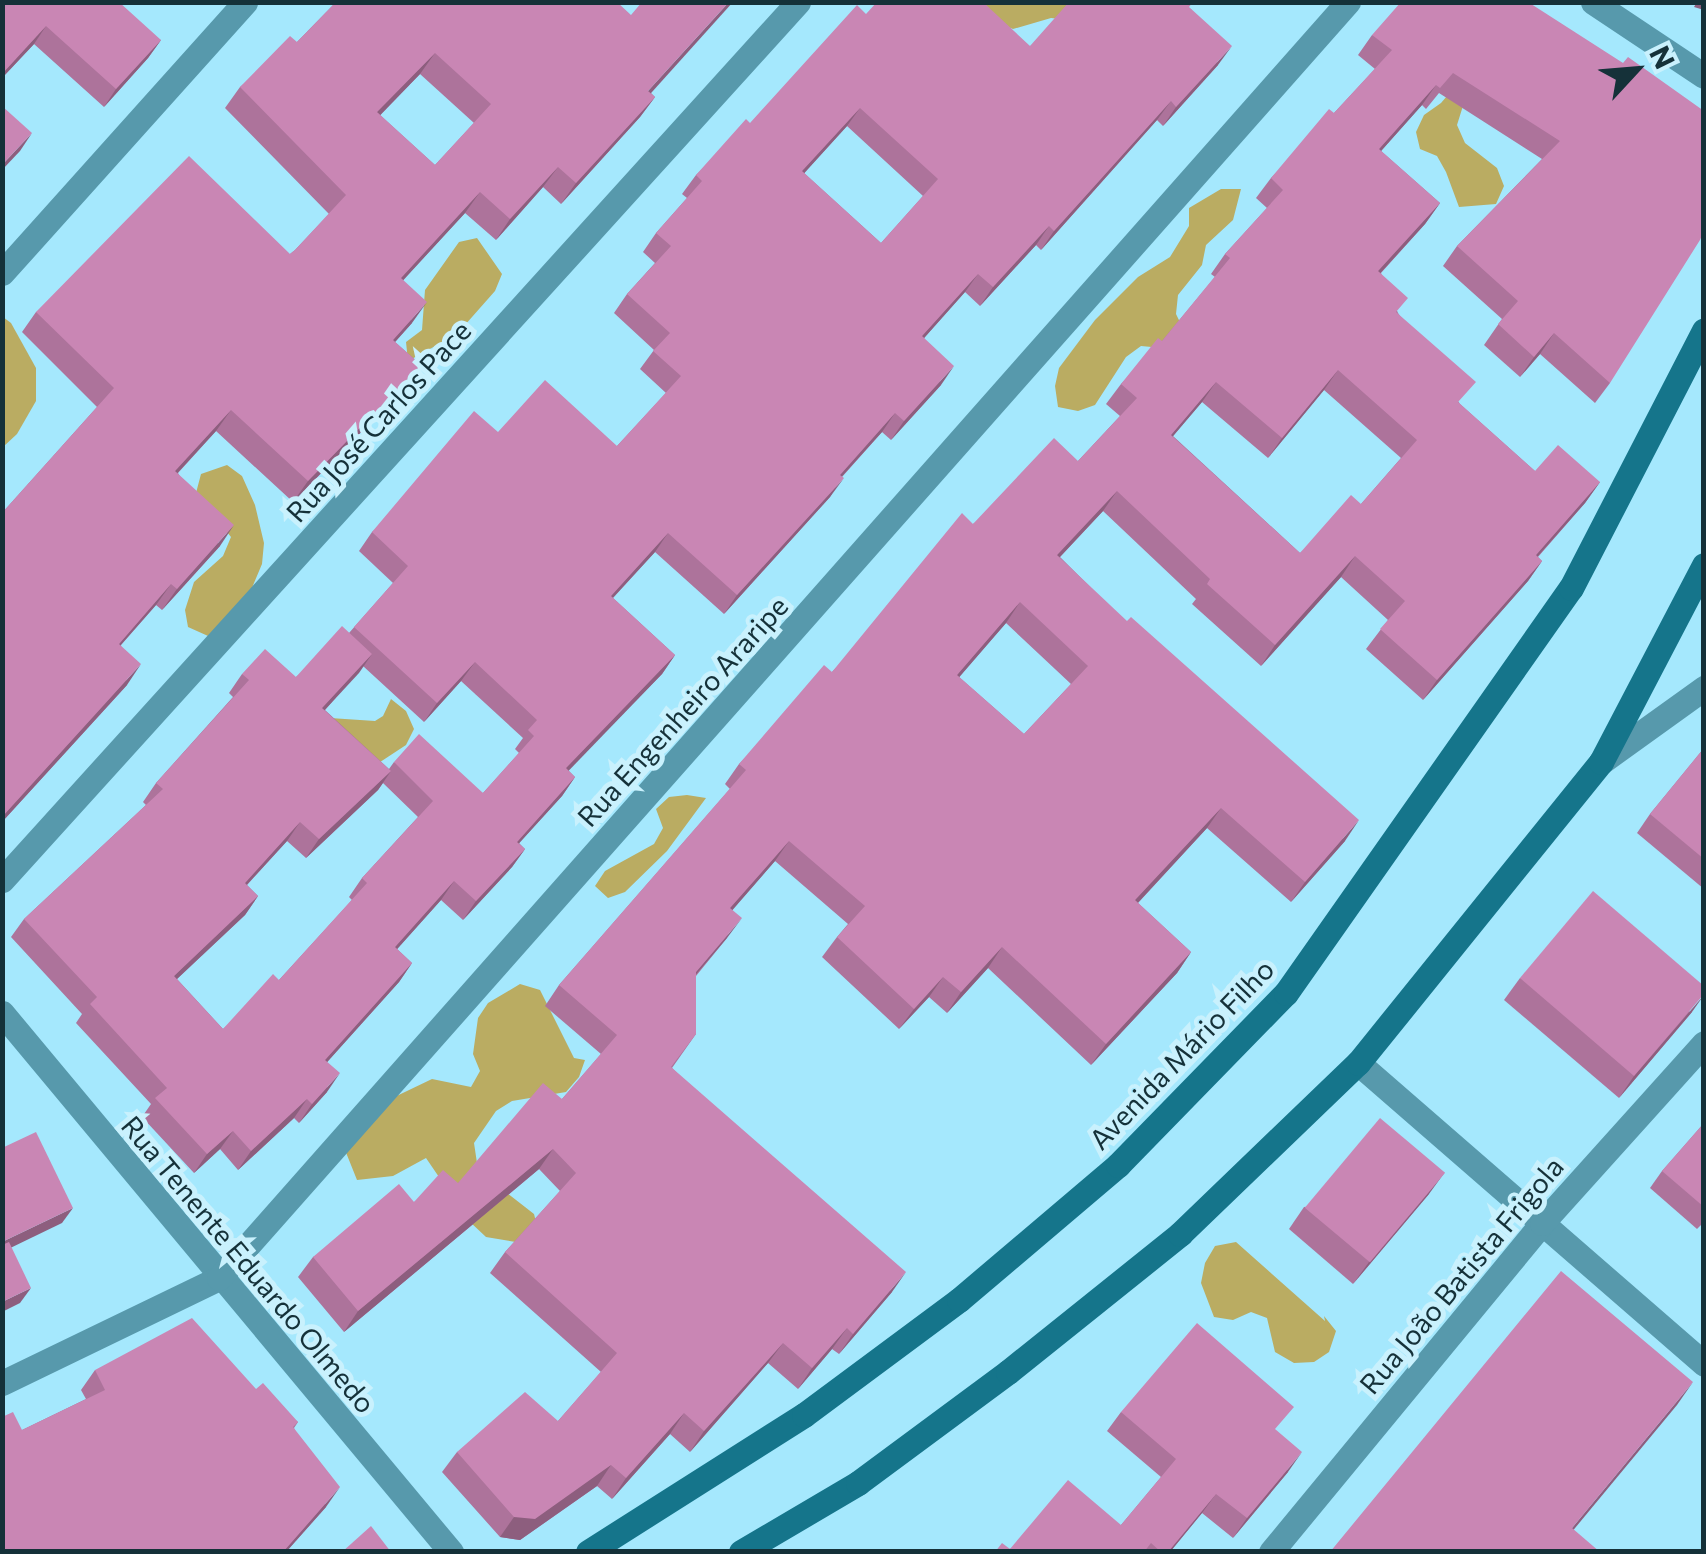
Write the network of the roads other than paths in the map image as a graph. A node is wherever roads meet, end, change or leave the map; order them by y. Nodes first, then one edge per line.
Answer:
1 (246, 2) edge
2 (798, 2) edge
3 (1348, 2) edge
4 (1592, 2) edge
5 (1704, 76) edge
6 (2, 273) edge
7 (1704, 330) edge
8 (1704, 565) edge
9 (1704, 688) edge
10 (1601, 762) junction
11 (2, 880) edge
12 (2, 1013) edge
13 (1704, 1043) edge
14 (1358, 1063) junction
15 (1542, 1222) junction
16 (219, 1278) junction
17 (1704, 1364) edge
18 (2, 1383) edge
19 (451, 1552) edge
20 (588, 1552) edge
21 (741, 1552) edge
22 (1271, 1552) edge

1 - 6 street
2 - 11 street, Rua José Carlos Pace
3 - 16 street, Rua Engenheiro Araripe
4 - 5 street
7 - 20 main road, Avenida Mário Filho
8 - 10 main road
9 - 10 street
10 - 14 main road
12 - 16 street, Rua Tenente Eduardo Olmedo
13 - 15 street, Rua João Batista Frigola
14 - 15 street
14 - 21 main road
15 - 17 street
15 - 22 street, Rua João Batista Frigola
16 - 18 street, Rua Engenheiro Araripe
16 - 19 street, Rua Tenente Eduardo Olmedo

